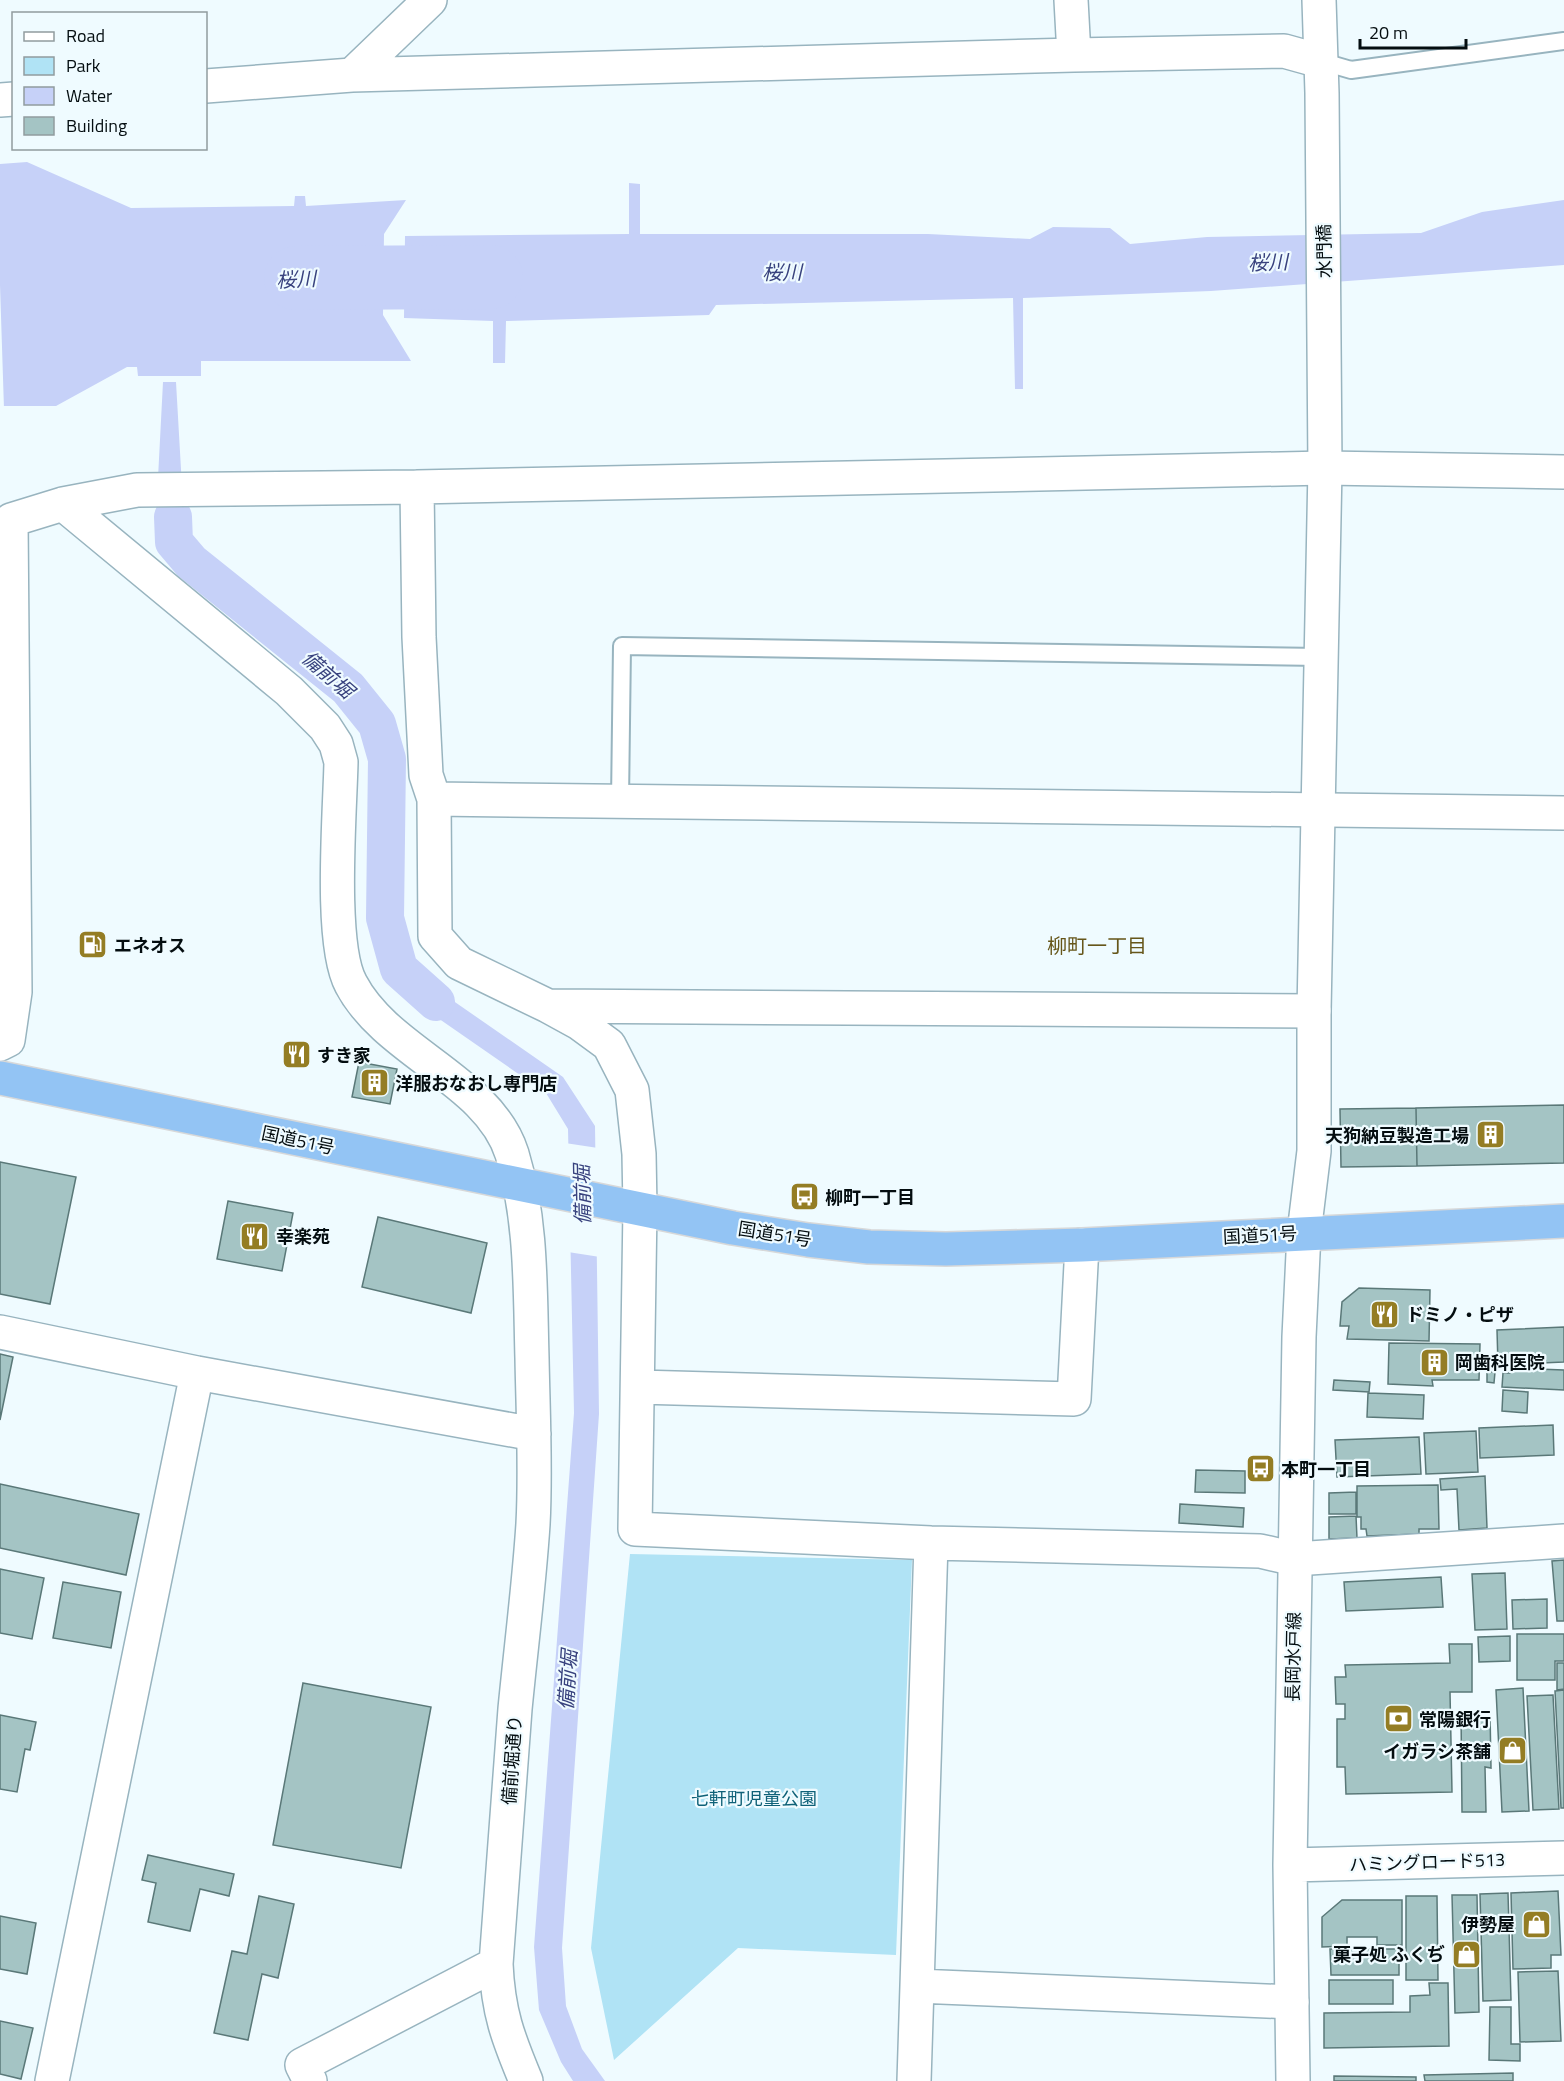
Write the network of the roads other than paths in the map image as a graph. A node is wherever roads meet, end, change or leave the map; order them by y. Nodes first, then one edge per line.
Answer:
1 (430, 0) edge
2 (1071, 0) edge
3 (1319, 0) edge
4 (1564, 40) edge
5 (1074, 55) junction
6 (1320, 61) junction
7 (352, 75) junction
8 (207, 86) edge
9 (1325, 468) junction
10 (1564, 471) edge
11 (417, 487) junction
12 (63, 504) junction
13 (1320, 657) junction
14 (434, 799) junction
15 (620, 801) junction
16 (1318, 810) junction
17 (1564, 813) edge
18 (548, 1006) junction
19 (1314, 1011) junction
20 (0, 1044) edge
21 (0, 1078) edge
22 (519, 1185) junction
23 (633, 1206) junction
24 (1564, 1221) edge
25 (1304, 1233) junction
26 (1082, 1245) junction
27 (0, 1332) edge
28 (197, 1373) junction
29 (639, 1387) junction
30 (534, 1434) junction
31 (1564, 1541) edge
32 (931, 1543) junction
33 (1294, 1559) junction
34 (1564, 1858) edge
35 (1290, 1865) junction
36 (496, 1964) junction
37 (916, 1986) junction
38 (1292, 2002) junction
39 (52, 2081) edge
40 (310, 2081) edge
41 (526, 2081) edge
42 (915, 2081) edge
43 (1293, 2081) edge

1 - 7 street
2 - 5 street
3 - 6 street, 水門橋
4 - 6 lane
5 - 6 street
5 - 7 street
6 - 9 street, 水門橋
7 - 8 street
9 - 10 street
9 - 11 street
9 - 13 street, 水門橋
11 - 12 street
11 - 14 street
12 - 20 street
12 - 22 street, 備前堀通り
13 - 15 lane
13 - 16 street, 水門橋
14 - 15 street
14 - 18 street
15 - 16 street
16 - 17 street
16 - 19 street, 長岡水戸線
18 - 19 street
18 - 23 street
19 - 25 street, 長岡水戸線
21 - 22 highway, 国道51号
22 - 23 highway, 国道51号
22 - 30 street, 備前堀通り
23 - 26 highway, 国道51号
23 - 29 street
24 - 25 highway, 国道51号
25 - 26 highway, 国道51号
25 - 33 street, 長岡水戸線
26 - 29 street
27 - 28 street
28 - 30 street
28 - 39 street
29 - 32 street
30 - 36 street, 備前堀通り
31 - 33 street
32 - 33 street
32 - 37 street
33 - 35 street, 長岡水戸線
34 - 35 street, ハミングロード513
35 - 38 street, 長岡水戸線
36 - 40 street
36 - 41 street, 備前堀通り
37 - 38 street
37 - 42 street
38 - 43 street, 長岡水戸線

